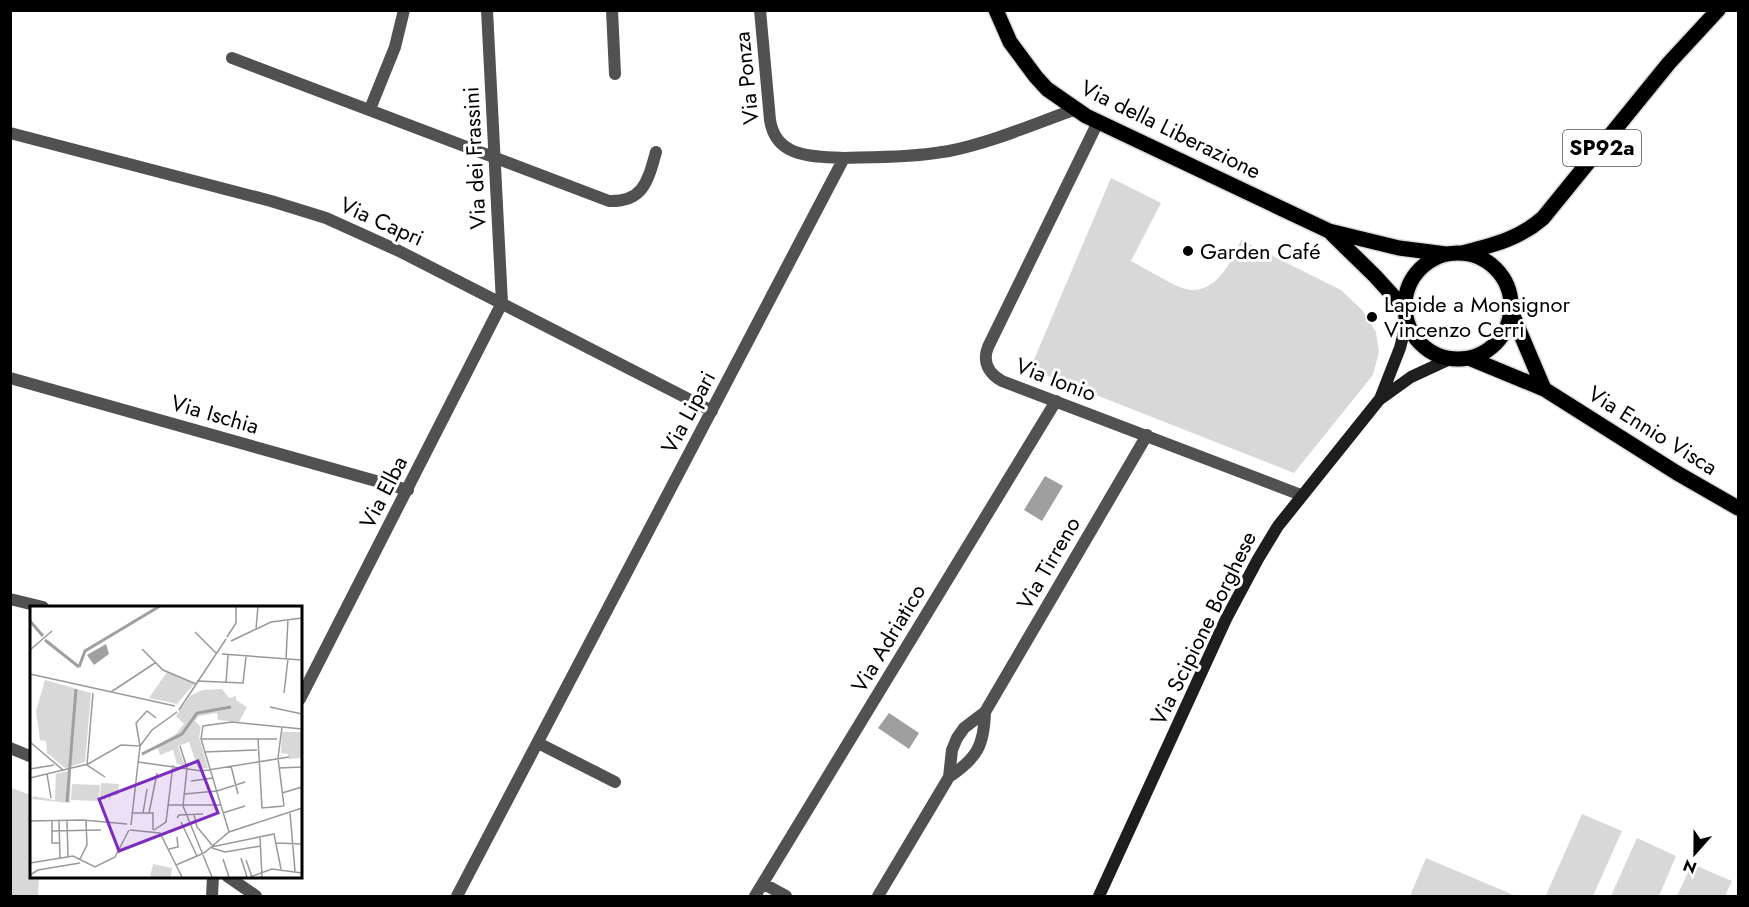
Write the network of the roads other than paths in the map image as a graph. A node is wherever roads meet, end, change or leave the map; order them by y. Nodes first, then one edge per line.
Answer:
1 (404, 10) edge
2 (487, 10) edge
3 (612, 10) edge
4 (760, 10) edge
5 (996, 10) edge
6 (1718, 10) edge
7 (232, 58) dead end
8 (615, 74) dead end
9 (1076, 109) junction
10 (370, 110) junction
11 (1098, 122) junction
12 (10, 133) edge
13 (656, 152) dead end
14 (495, 157) junction
15 (844, 158) junction
16 (1329, 231) junction
17 (1462, 253) junction
18 (1446, 254) junction
19 (502, 303) junction
20 (1511, 311) junction
21 (1406, 315) junction
22 (1452, 358) junction
23 (1469, 358) junction
24 (10, 378) edge
25 (1544, 389) junction
26 (1379, 400) junction
27 (1056, 401) junction
28 (712, 411) junction
29 (1147, 435) junction
30 (408, 490) junction
31 (1301, 495) junction
32 (1738, 508) edge
33 (10, 599) edge
34 (38, 606) edge
35 (302, 695) edge
36 (985, 712) junction
37 (538, 742) junction
38 (10, 748) edge
39 (30, 756) edge
40 (949, 777) junction
41 (615, 782) dead end
42 (213, 877) edge
43 (228, 877) edge
44 (764, 884) junction
45 (212, 897) edge
46 (256, 897) edge
47 (458, 897) edge
48 (755, 897) edge
49 (786, 897) edge
50 (878, 897) edge
51 (1100, 897) edge

1 - 10 street
2 - 14 street, Via dei Frassini
3 - 8 street
4 - 15 street, Via Ponza
5 - 9 main road, Via della Liberazione
6 - 17 main road, SP92a
7 - 10 street
9 - 11 main road, Via della Liberazione
9 - 15 street
10 - 14 street
11 - 16 main road, Via della Liberazione
11 - 27 street, Via Ionio
12 - 19 street, Via Capri
13 - 14 street
14 - 19 street, Via dei Frassini
15 - 28 street, Via Lipari
16 - 18 main road, Via della Liberazione
16 - 21 main road, Via della Liberazione
17 - 18 main road
17 - 20 main road
18 - 21 main road
19 - 28 street, Via Capri
19 - 30 street, Via Elba
20 - 23 main road
20 - 25 main road
21 - 22 main road
21 - 26 main road, Via Scipione Borghese
22 - 23 main road
22 - 26 main road, Via Scipione Borghese
23 - 25 main road, Via Ennio Visca
24 - 30 street, Via Ischia
25 - 32 main road, Via Ennio Visca
26 - 31 main road, Via Scipione Borghese
27 - 29 street, Via Ionio
27 - 44 street, Via Adriatico
28 - 37 street, Via Lipari
29 - 31 street, Via Ionio
29 - 36 street, Via Tirreno
30 - 35 street, Via Elba
31 - 51 main road, Via Scipione Borghese
33 - 34 street
36 - 40 street, Via Tirreno
36 - 40 street, Via Tirreno
37 - 41 street
37 - 47 street, Via Lipari
38 - 39 street
40 - 50 street, Via Tirreno
42 - 45 street
43 - 46 street
44 - 48 street, Via Adriatico
44 - 49 street

